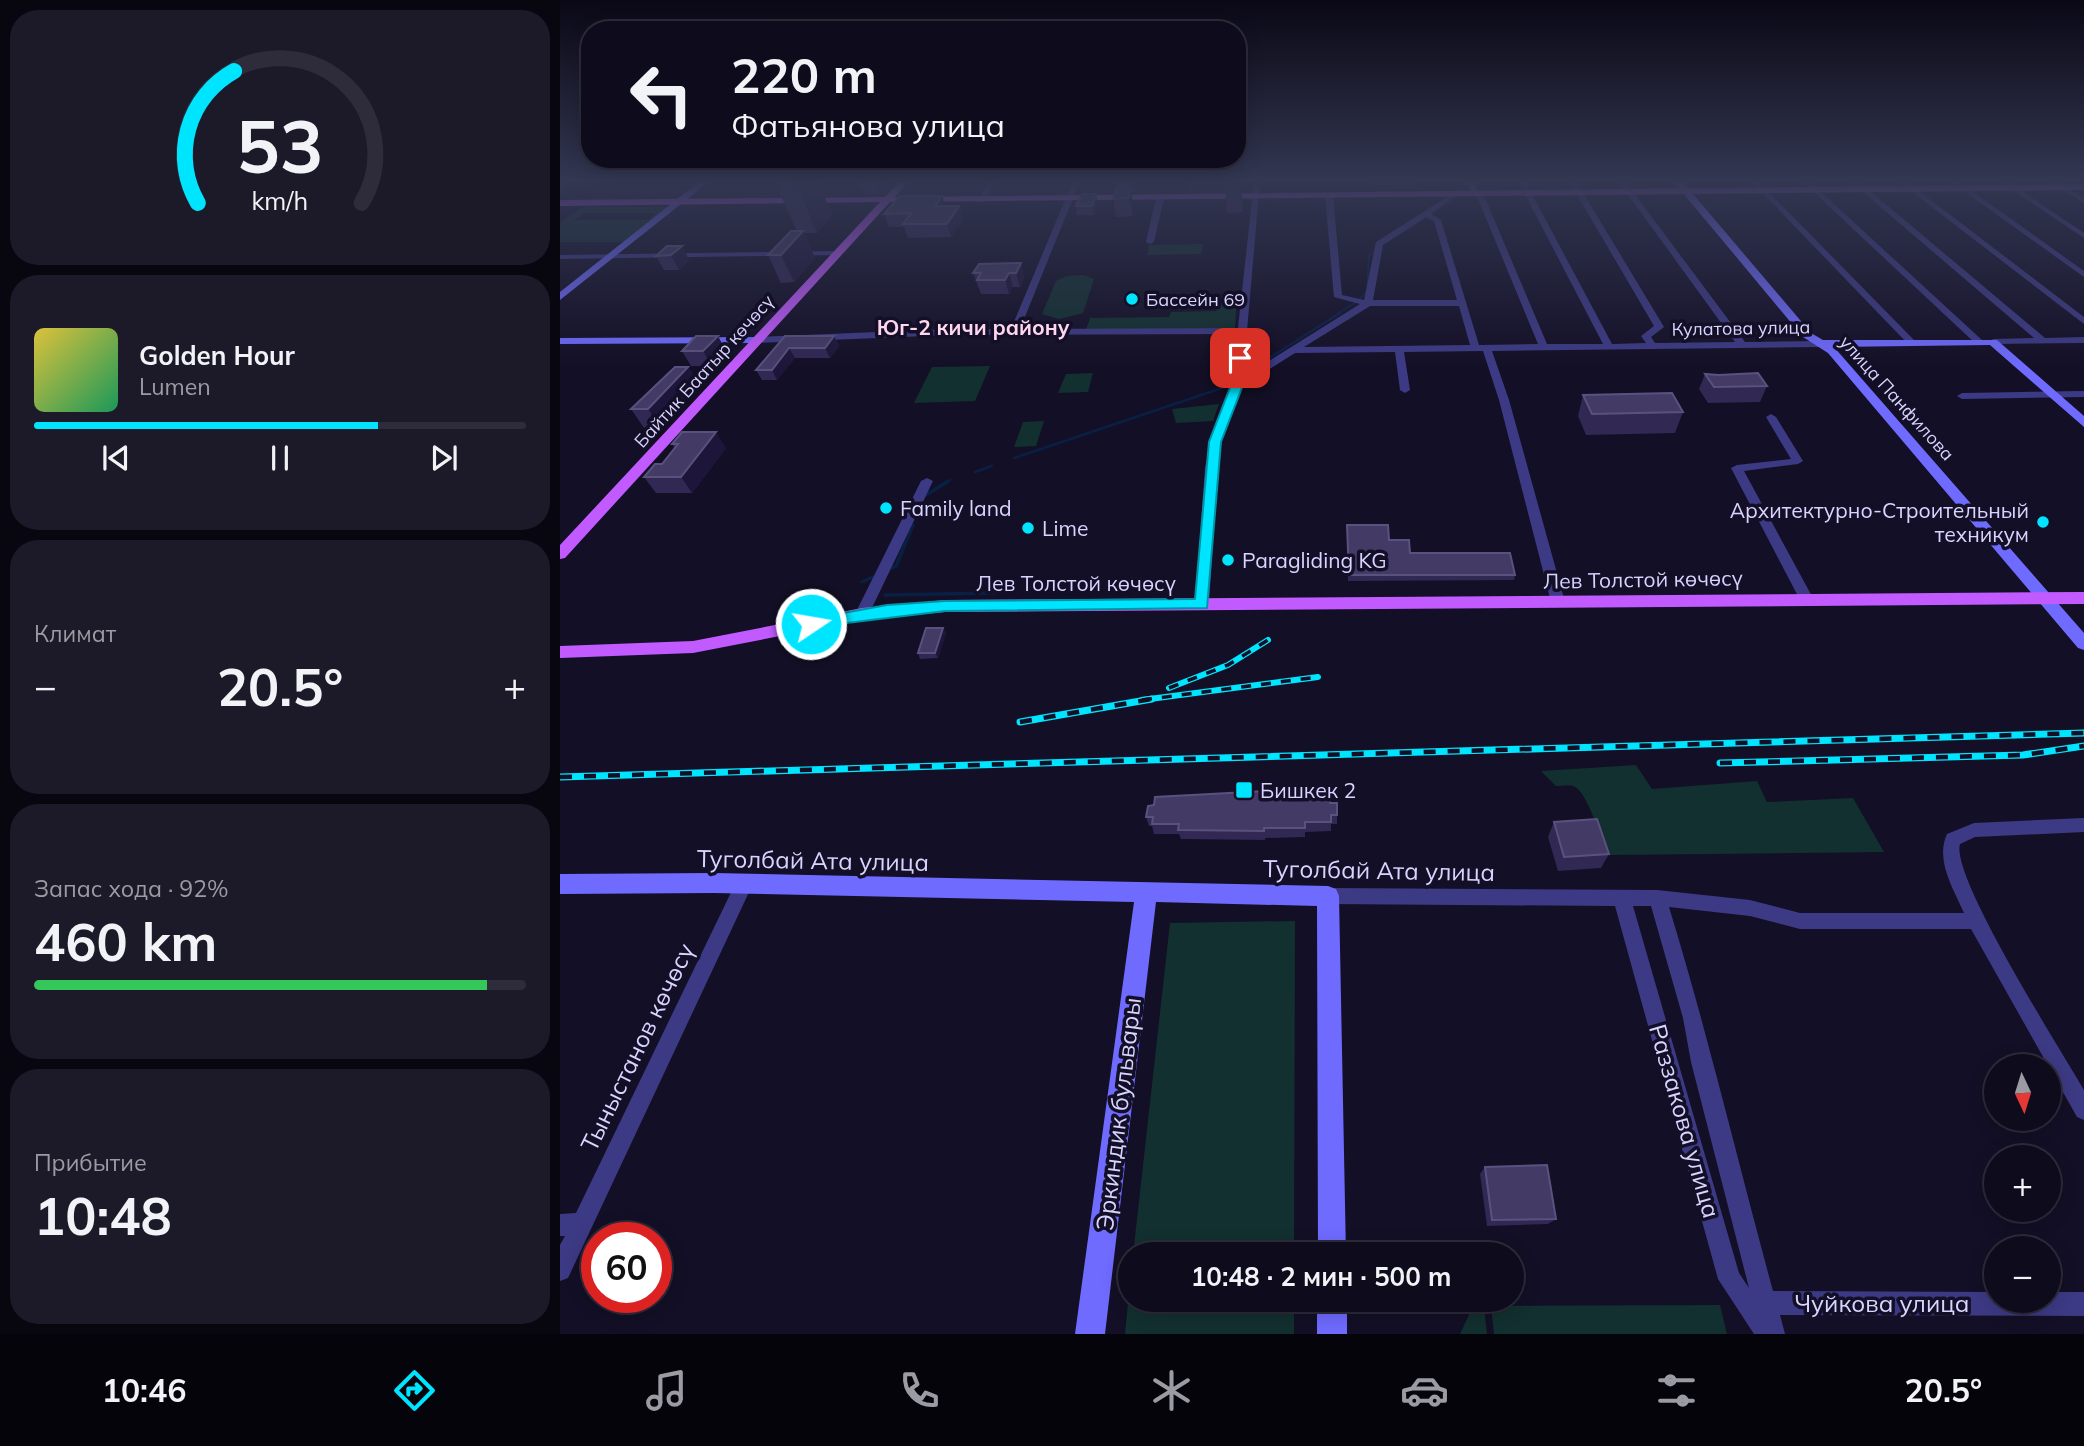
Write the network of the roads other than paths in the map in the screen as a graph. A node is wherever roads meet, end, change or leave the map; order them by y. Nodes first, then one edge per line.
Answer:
1 (630, 243) edge
2 (847, 243) edge
3 (1050, 243) edge
4 (1251, 243) edge
5 (1333, 243) edge
6 (1380, 243) edge
7 (1444, 243) edge
8 (1500, 243) edge
9 (1554, 243) edge
10 (1609, 243) edge
11 (1667, 243) edge
12 (1729, 243) edge
13 (1814, 243) edge
14 (1873, 243) edge
15 (1926, 243) edge
16 (1983, 243) edge
17 (2039, 243) edge
18 (838, 253) junction
19 (560, 257) edge
20 (613, 257) junction
21 (2084, 275) edge
22 (560, 297) edge
23 (1368, 303) junction
24 (1462, 303) junction
25 (2084, 321) edge
26 (1243, 331) junction
27 (1014, 333) junction
28 (759, 340) junction
29 (2084, 340) edge
30 (560, 341) edge
31 (2043, 341) junction
32 (1979, 342) junction
33 (1993, 342) junction
34 (1912, 343) junction
35 (1820, 344) junction
36 (1742, 345) junction
37 (1653, 347) junction
38 (1544, 348) junction
39 (1609, 348) junction
40 (1399, 349) junction
41 (1482, 349) junction
42 (1294, 350) junction
43 (1237, 385) junction
44 (1405, 390) dead end
45 (2052, 394) junction
46 (2084, 394) edge
47 (1962, 396) dead end
48 (1771, 417) dead end
49 (2084, 423) edge
50 (927, 481) dead end
51 (560, 554) edge
52 (2043, 598) junction
53 (2084, 598) edge
54 (1807, 600) junction
55 (1558, 602) junction
56 (1202, 604) junction
57 (862, 614) junction
58 (2084, 644) edge
59 (560, 652) edge
60 (2084, 825) edge
61 (560, 884) edge
62 (744, 884) junction
63 (1146, 893) junction
64 (1328, 895) junction
65 (1622, 898) junction
66 (1657, 898) junction
67 (1976, 921) junction
68 (2084, 1110) edge
69 (571, 1225) edge
70 (1332, 1242) edge
71 (560, 1270) edge
72 (1764, 1303) junction
73 (2084, 1304) edge
74 (1332, 1312) edge
75 (1090, 1334) edge
76 (1332, 1334) edge
77 (1768, 1334) edge
78 (1773, 1334) edge

1 - 20 street
2 - 18 main road, Байтик Баатыр көчөсү
3 - 27 street
4 - 26 street
5 - 23 street
6 - 23 street
7 - 24 street
8 - 38 street
9 - 39 street
10 - 37 street
11 - 36 street
12 - 35 street, улица Панфилова
13 - 34 street
14 - 32 street
15 - 31 street
16 - 25 street
17 - 21 street
18 - 20 street
18 - 28 main road, Байтик Баатыр көчөсү
19 - 20 street
20 - 22 street
23 - 24 street
23 - 42 street
24 - 41 street
26 - 27 street
26 - 43 street
27 - 28 street
28 - 30 street
28 - 51 main road, Байтик Баатыр көчөсү
29 - 31 street, Кулатова улица
31 - 33 street, Кулатова улица
32 - 33 street, Кулатова улица
32 - 34 street, Кулатова улица
33 - 45 street
34 - 35 street, Кулатова улица
35 - 36 street, Кулатова улица
35 - 52 street, улица Панфилова
36 - 37 street, Кулатова улица
37 - 39 street, Кулатова улица
38 - 39 street, Кулатова улица
38 - 41 street, Кулатова улица
40 - 41 street, Кулатова улица
40 - 42 street, Кулатова улица
40 - 44 street
41 - 55 street
42 - 43 street
43 - 56 street
45 - 46 street
45 - 47 street
45 - 49 street
48 - 54 street
50 - 57 street
52 - 53 main road, Лев Толстой көчөсү
52 - 54 main road, Лев Толстой көчөсү
52 - 58 street, улица Панфилова
54 - 55 main road, Лев Толстой көчөсү
55 - 56 main road, Лев Толстой көчөсү
56 - 57 main road, Лев Толстой көчөсү
57 - 59 main road, Лев Толстой көчөсү
60 - 67 street
61 - 62 street, Туголбай Ата улица
62 - 63 street, Туголбай Ата улица
62 - 69 street, Тыныстанов көчөсү
63 - 64 street, Туголбай Ата улица
63 - 75 street, Эркиндик бульвары
64 - 65 street, Туголбай Ата улица
64 - 70 street
65 - 66 street, Туголбай Ата улица
65 - 77 street, Раззакова улица
66 - 67 street, Туголбай Ата улица
66 - 72 street, Раззакова улица
67 - 68 street
69 - 71 street, Тыныстанов көчөсү
72 - 73 street, Чуйкова улица
72 - 78 street, Раззакова улица
74 - 76 street

